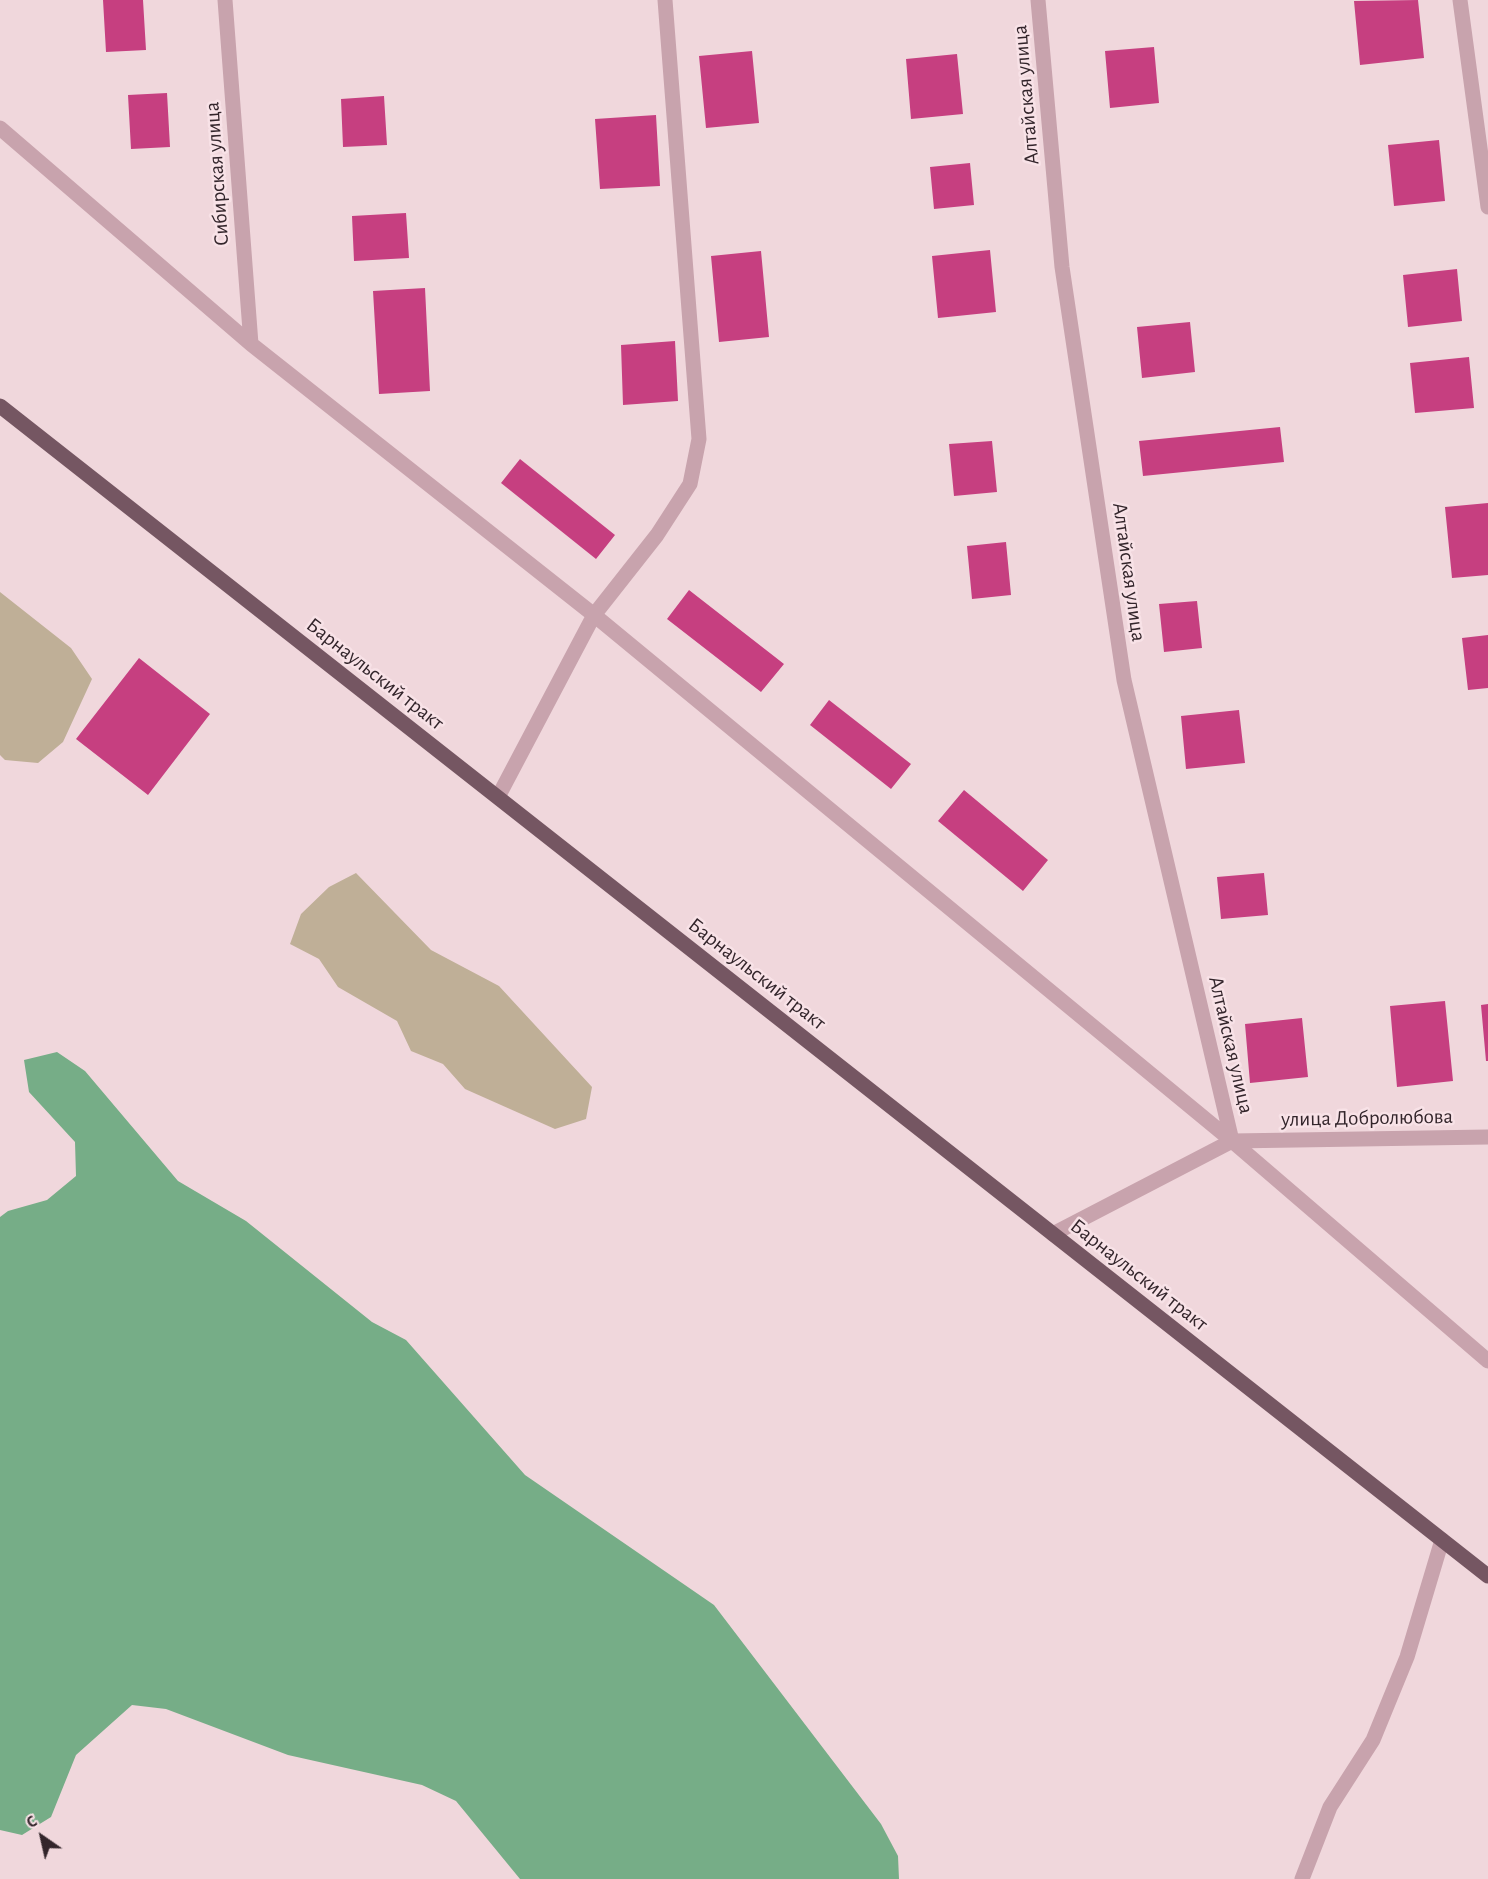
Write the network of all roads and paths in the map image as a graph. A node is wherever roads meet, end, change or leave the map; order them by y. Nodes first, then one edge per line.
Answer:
1 (225, 0) edge
2 (665, 0) edge
3 (1038, 0) edge
4 (1460, 0) edge
5 (0, 128) edge
6 (1488, 207) edge
7 (251, 344) junction
8 (0, 406) edge
9 (594, 615) junction
10 (498, 797) junction
11 (1488, 1137) edge
12 (1232, 1141) junction
13 (1053, 1234) junction
14 (1488, 1361) edge
15 (1442, 1540) junction
16 (1488, 1576) edge
17 (1302, 1879) edge

1 - 7 street, Сибирская улица
2 - 9 street
3 - 12 street, Алтайская улица
4 - 6 street
5 - 7 street
7 - 9 street
8 - 10 main road, Барнаульский тракт
9 - 10 street
9 - 12 street
10 - 13 main road, Барнаульский тракт
11 - 12 street, улица Добролюбова
12 - 13 street, улица Добролюбова
12 - 14 street
13 - 15 main road, Барнаульский тракт
15 - 16 main road, Барнаульский тракт
15 - 17 street

